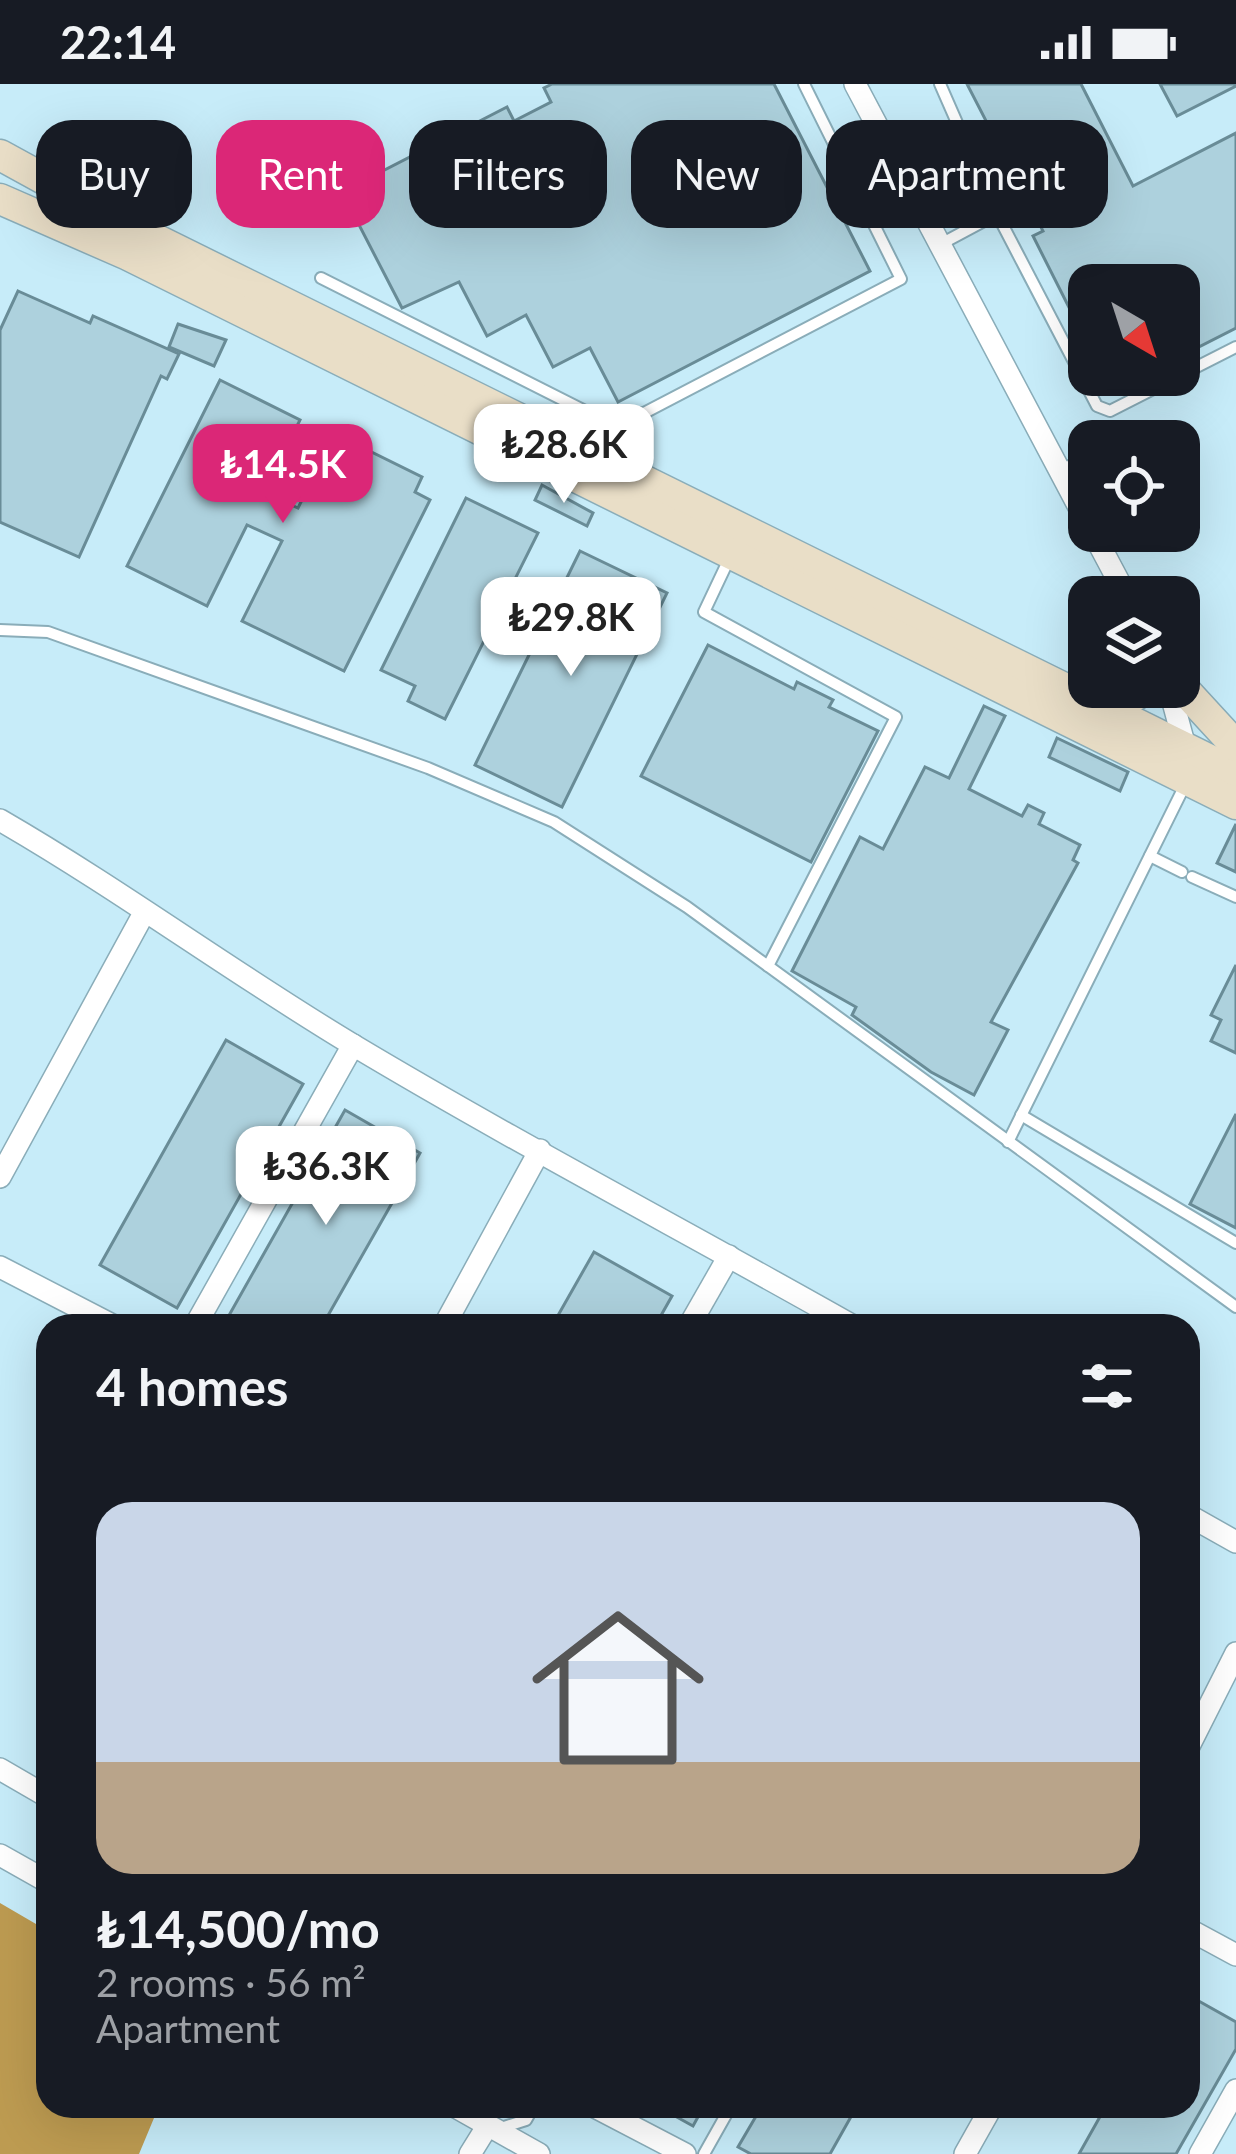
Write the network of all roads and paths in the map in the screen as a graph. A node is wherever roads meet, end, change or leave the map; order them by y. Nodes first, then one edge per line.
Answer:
1 (804, 84) edge
2 (855, 84) edge
3 (940, 84) edge
4 (874, 120) edge
5 (956, 120) edge
6 (826, 128) edge
7 (0, 155) edge
8 (0, 199) edge
9 (876, 228) edge
10 (931, 228) edge
11 (970, 228) edge
12 (1005, 228) edge
13 (939, 244) junction
14 (321, 278) dead end
15 (1236, 347) edge
16 (1068, 466) edge
17 (1059, 469) junction
18 (1068, 486) edge
19 (738, 541) junction
20 (0, 630) edge
21 (1068, 692) edge
22 (1200, 707) edge
23 (1103, 708) edge
24 (1174, 708) edge
25 (1236, 746) edge
26 (1185, 747) junction
27 (1236, 773) edge
28 (1188, 780) junction
29 (1236, 804) edge
30 (0, 820) edge
31 (1150, 856) junction
32 (1236, 897) edge
33 (144, 913) junction
34 (768, 966) junction
35 (353, 1046) junction
36 (1021, 1115) junction
37 (1007, 1142) junction
38 (540, 1150) junction
39 (0, 1177) edge
40 (1236, 1243) edge
41 (729, 1256) junction
42 (0, 1267) edge
43 (1236, 1307) edge
44 (91, 1314) edge
45 (202, 1314) edge
46 (451, 1314) edge
47 (696, 1314) edge
48 (832, 1314) edge
49 (1200, 1522) edge
50 (1236, 1542) edge
51 (1236, 1653) edge
52 (1200, 1724) edge
53 (0, 1769) edge
54 (36, 1789) edge
55 (0, 1855) edge
56 (36, 1875) edge
57 (1200, 1936) edge
58 (1236, 1955) edge
59 (1236, 2090) edge
60 (475, 2118) edge
61 (482, 2118) edge
62 (524, 2118) edge
63 (616, 2118) edge
64 (724, 2118) edge
65 (985, 2118) edge
66 (488, 2125) junction
67 (470, 2154) edge
68 (539, 2154) edge
69 (685, 2154) edge
70 (704, 2154) edge
71 (964, 2154) edge
72 (1200, 2154) edge

1 - 6 lane
2 - 4 street
3 - 5 lane
7 - 19 street
8 - 19 street
9 - 14 lane
10 - 13 street
11 - 13 lane
12 - 15 lane
13 - 17 street
16 - 17 lane
17 - 18 street
19 - 21 street
19 - 28 street
19 - 34 lane
20 - 34 lane
22 - 25 street
23 - 26 street
24 - 26 street
26 - 27 street
26 - 28 street
28 - 29 street
28 - 31 lane
30 - 33 street
31 - 32 lane
31 - 36 lane
33 - 35 street
33 - 39 street
34 - 37 lane
35 - 38 street
35 - 45 street
36 - 37 lane
36 - 40 lane
37 - 43 lane
38 - 41 street
38 - 46 street
41 - 47 street
41 - 48 street
42 - 44 street
49 - 50 street
51 - 52 street
53 - 54 street
55 - 56 street
57 - 58 street
59 - 72 street
60 - 66 street
61 - 66 lane
62 - 66 lane
63 - 69 street
64 - 70 lane
65 - 71 street
66 - 67 street
66 - 68 street

